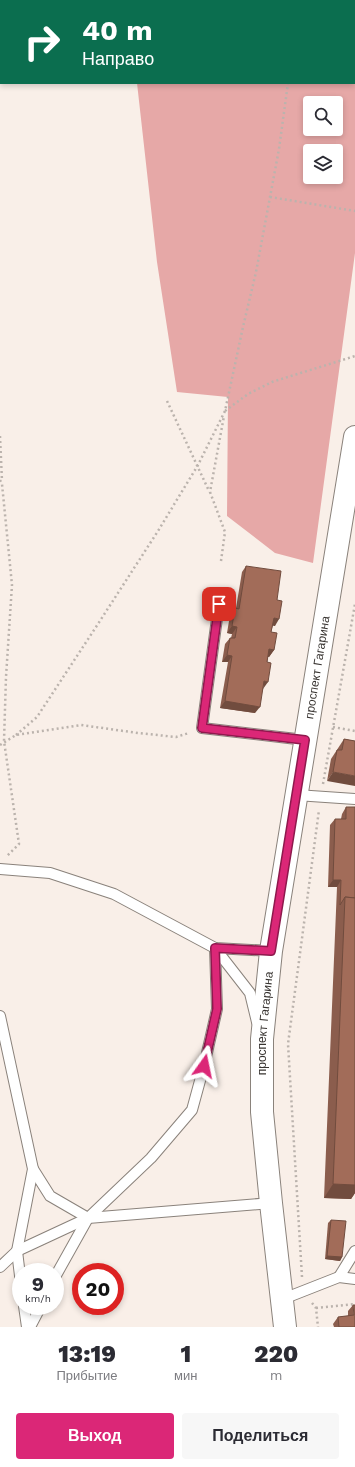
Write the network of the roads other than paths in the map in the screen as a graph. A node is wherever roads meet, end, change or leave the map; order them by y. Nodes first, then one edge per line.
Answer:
1 (355, 437) edge
2 (219, 604) dead end
3 (305, 740) junction
4 (296, 794) junction
5 (355, 799) edge
6 (0, 869) edge
7 (215, 948) junction
8 (271, 951) junction
9 (0, 1016) edge
10 (262, 1039) junction
11 (33, 1169) junction
12 (271, 1203) junction
13 (88, 1218) junction
14 (17, 1251) junction
15 (355, 1251) edge
16 (18, 1263) edge
17 (63, 1263) edge
18 (0, 1267) edge
19 (338, 1277) junction
20 (355, 1279) edge
21 (283, 1299) junction
22 (25, 1315) edge
23 (36, 1315) edge
24 (27, 1327) edge
25 (30, 1327) edge
26 (286, 1327) edge

1 - 3 street, проспект Гагарина
2 - 3 lane
3 - 4 street, проспект Гагарина
4 - 5 lane
4 - 8 street, проспект Гагарина
6 - 7 lane
7 - 8 lane
7 - 10 lane
7 - 13 lane
8 - 10 street, проспект Гагарина
9 - 11 lane
10 - 12 street, проспект Гагарина
11 - 13 lane
11 - 14 lane
12 - 13 lane
12 - 21 street, проспект Гагарина
13 - 14 lane
13 - 17 lane
14 - 16 lane
14 - 18 lane
15 - 19 lane
19 - 20 lane
19 - 21 lane
21 - 26 street, проспект Гагарина
22 - 24 lane
23 - 25 lane

